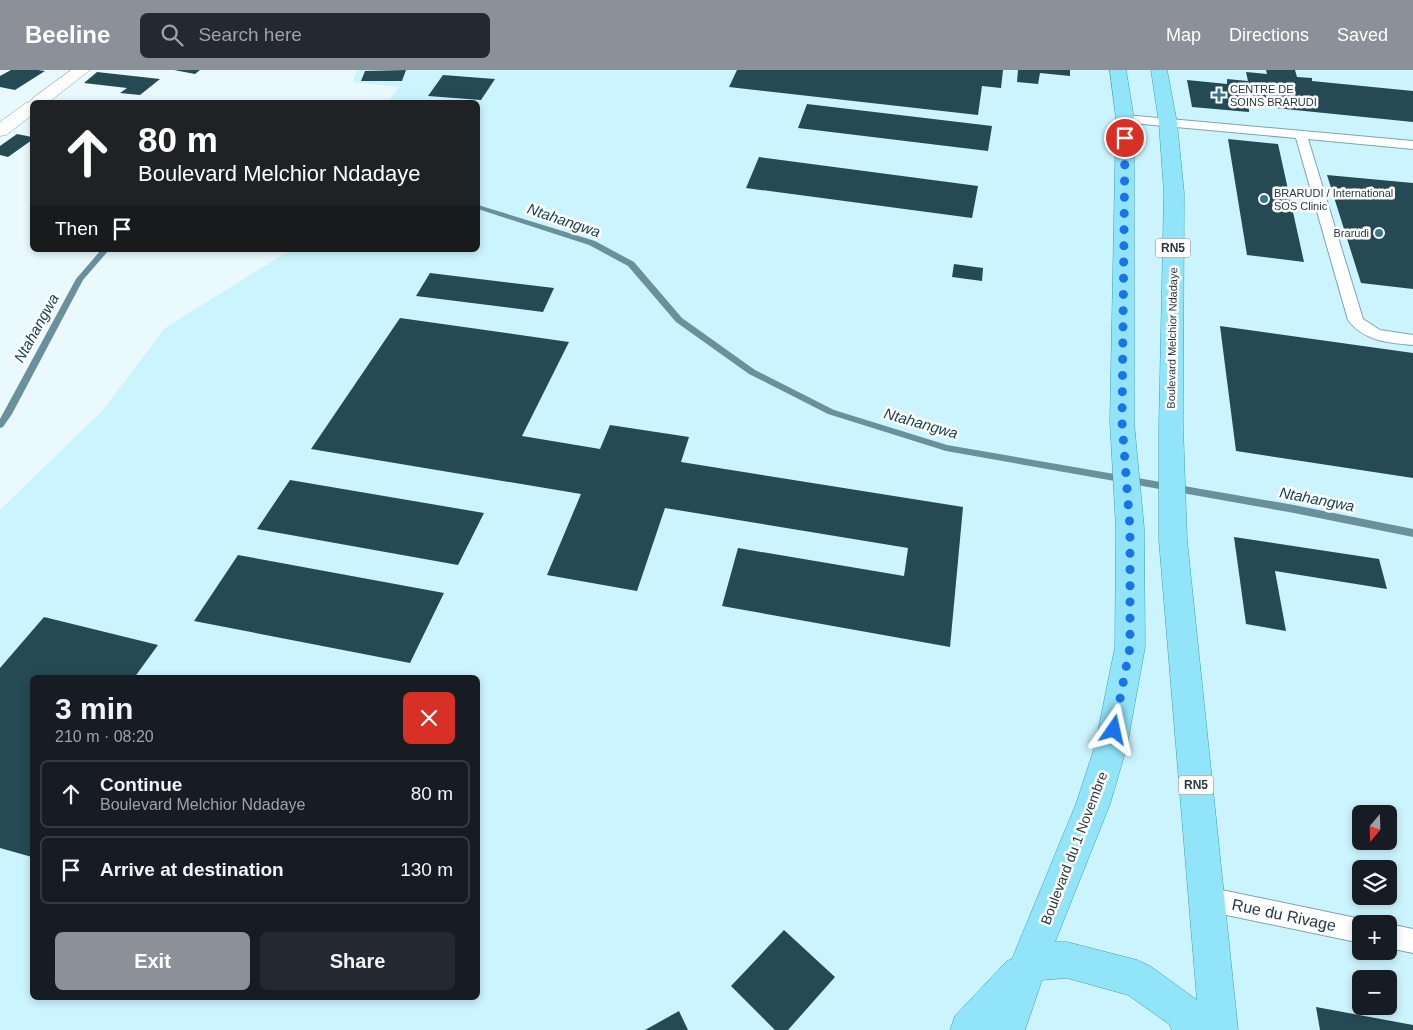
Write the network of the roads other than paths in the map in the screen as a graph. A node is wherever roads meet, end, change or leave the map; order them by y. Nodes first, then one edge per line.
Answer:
1 (82, 70) edge
2 (1118, 70) edge
3 (1159, 70) edge
4 (42, 100) edge
5 (30, 108) edge
6 (1125, 120) junction
7 (1168, 123) junction
8 (0, 131) edge
9 (1301, 134) junction
10 (1413, 145) edge
11 (1413, 340) edge
12 (1207, 899) junction
13 (1352, 929) edge
14 (1397, 938) edge
15 (1413, 941) edge
16 (1029, 963) junction
17 (969, 1030) edge
18 (1006, 1030) edge
19 (1195, 1030) edge
20 (1219, 1030) edge

1 - 4 street
2 - 6 main road
3 - 7 main road, Boulevard Melchior Ndadaye / RN5
5 - 8 street
6 - 7 lane
6 - 16 main road, Boulevard du 1 Novembre
7 - 9 lane
7 - 12 main road, Boulevard Melchior Ndadaye / RN5
9 - 10 lane
9 - 11 lane
12 - 13 lane, Rue du Rivage
12 - 20 main road, RN5
14 - 15 lane
16 - 17 main road
16 - 18 main road, Boulevard du 1 Novembre
16 - 19 main road

